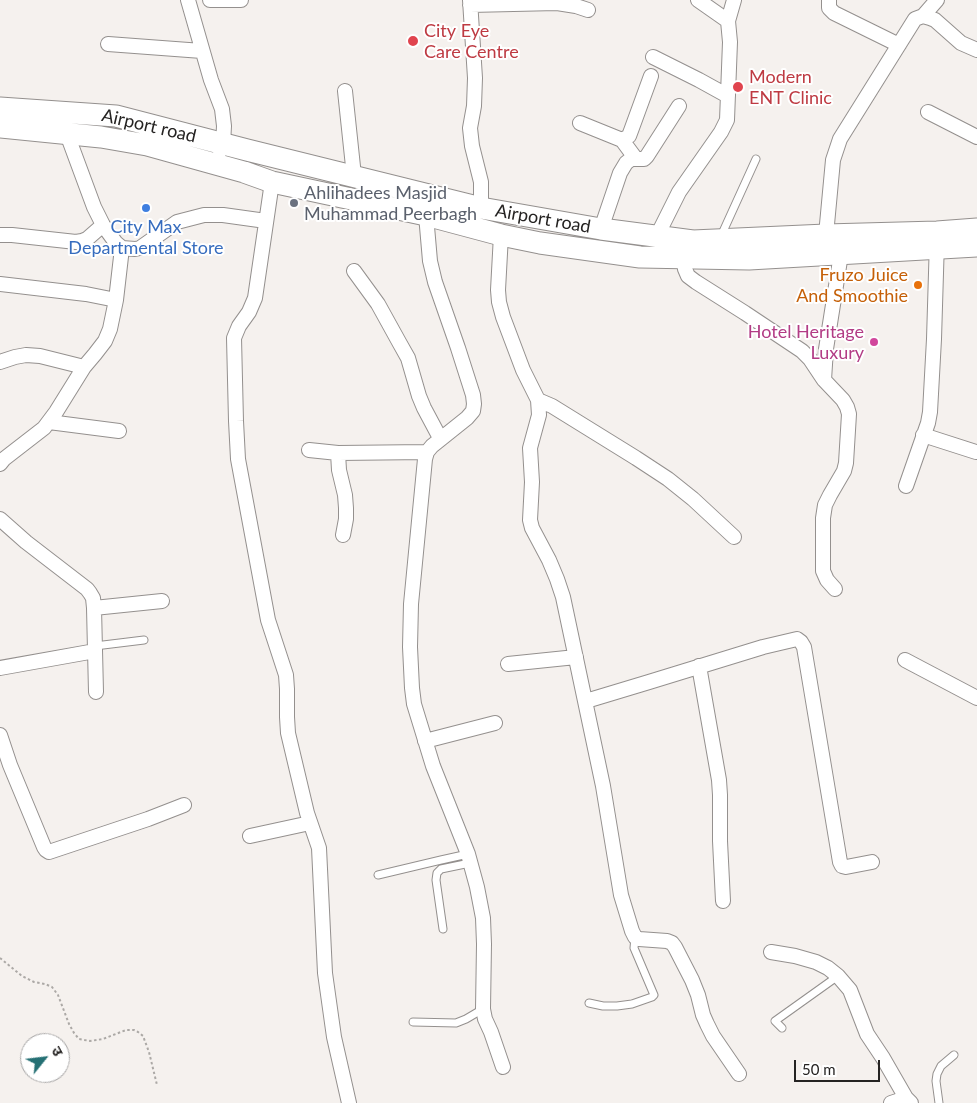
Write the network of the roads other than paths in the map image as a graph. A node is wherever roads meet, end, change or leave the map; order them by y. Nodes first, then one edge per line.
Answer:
1 (188, 0) edge
2 (210, 0) edge
3 (241, 0) edge
4 (698, 0) edge
5 (734, 0) edge
6 (830, 0) edge
7 (937, 0) edge
8 (470, 2) edge
9 (588, 10) dead end
10 (923, 16) junction
11 (728, 21) junction
12 (108, 44) dead end
13 (899, 45) junction
14 (977, 50) edge
15 (202, 51) junction
16 (653, 57) dead end
17 (651, 76) dead end
18 (345, 91) dead end
19 (728, 96) junction
20 (679, 106) dead end
21 (0, 108) edge
22 (928, 112) dead end
23 (580, 123) dead end
24 (0, 127) edge
25 (67, 134) junction
26 (977, 136) edge
27 (622, 140) junction
28 (223, 144) junction
29 (636, 159) junction
30 (756, 159) dead end
31 (214, 164) junction
32 (354, 176) junction
33 (272, 182) junction
34 (481, 208) junction
35 (426, 215) junction
36 (266, 221) junction
37 (103, 225) junction
38 (977, 228) edge
39 (601, 229) junction
40 (0, 235) edge
41 (501, 235) junction
42 (826, 235) junction
43 (657, 236) junction
44 (719, 240) junction
45 (937, 240) junction
46 (977, 246) edge
47 (122, 248) junction
48 (841, 254) junction
49 (682, 258) junction
50 (354, 272) dead end
51 (0, 284) edge
52 (116, 300) junction
53 (0, 362) edge
54 (84, 366) junction
55 (824, 380) junction
56 (538, 400) junction
57 (49, 422) junction
58 (119, 431) dead end
59 (923, 435) junction
60 (440, 438) junction
61 (309, 450) dead end
62 (427, 452) junction
63 (976, 452) edge
64 (338, 453) junction
65 (0, 464) edge
66 (906, 486) dead end
67 (0, 519) edge
68 (343, 535) dead end
69 (734, 537) dead end
70 (835, 589) dead end
71 (162, 601) dead end
72 (94, 608) junction
73 (144, 640) dead end
74 (95, 648) junction
75 (576, 657) junction
76 (905, 660) dead end
77 (508, 664) dead end
78 (699, 666) junction
79 (0, 668) edge
80 (96, 692) dead end
81 (977, 698) edge
82 (586, 701) junction
83 (495, 723) dead end
84 (0, 735) edge
85 (426, 741) junction
86 (184, 804) dead end
87 (310, 823) junction
88 (250, 836) dead end
89 (469, 859) junction
90 (872, 862) dead end
91 (378, 875) dead end
92 (723, 901) dead end
93 (443, 929) dead end
94 (635, 937) junction
95 (771, 952) dead end
96 (838, 976) junction
97 (589, 1003) dead end
98 (483, 1009) junction
99 (413, 1022) dead end
100 (782, 1028) dead end
101 (954, 1055) dead end
102 (503, 1067) dead end
103 (738, 1074) dead end
104 (909, 1101) edge
105 (349, 1103) edge
106 (891, 1103) edge
107 (939, 1103) edge

1 - 15 street
2 - 3 street
4 - 11 street
5 - 11 street
6 - 13 street
7 - 10 street
8 - 9 street
8 - 34 street
10 - 13 street
10 - 14 street
11 - 19 street
12 - 15 street
13 - 42 street
15 - 28 street
16 - 19 street
17 - 27 street
18 - 32 street
19 - 43 street
20 - 29 street
21 - 28 main road, Airport road
22 - 26 street
23 - 27 street
24 - 25 main road
25 - 31 main road
25 - 37 street
27 - 29 street
28 - 31 street
28 - 32 main road, Airport road
29 - 39 street
30 - 44 lane
31 - 33 main road
32 - 34 main road, Airport road
33 - 35 main road
33 - 36 street
34 - 39 main road, Airport road
35 - 41 main road
35 - 60 street
36 - 47 street
36 - 87 street
37 - 40 street
37 - 47 street
38 - 45 main road, Airport road
39 - 43 main road, Airport road
41 - 49 main road
41 - 56 street
42 - 44 main road, Airport road
42 - 45 main road, Airport road
43 - 44 main road, Airport road
45 - 46 main road
45 - 48 main road
45 - 59 street
47 - 52 street
48 - 49 main road
48 - 55 street
49 - 55 street
50 - 60 street
51 - 52 street
52 - 54 street
53 - 54 street
54 - 57 street
55 - 70 street
56 - 69 street
56 - 75 street
57 - 58 street
57 - 65 street
59 - 63 street
59 - 66 street
60 - 62 street
61 - 64 street
62 - 64 street
62 - 85 street
64 - 68 street
67 - 72 street
71 - 72 street
72 - 74 street
73 - 74 lane
74 - 79 street
74 - 80 street
75 - 77 street
75 - 82 street
76 - 81 street
78 - 82 street
78 - 90 street
78 - 92 street
82 - 94 street
83 - 85 street
84 - 86 street
85 - 89 street
87 - 88 street
87 - 105 street
89 - 91 lane
89 - 93 lane
89 - 98 street
94 - 97 lane
94 - 103 street
95 - 96 street
96 - 100 lane
96 - 104 street
98 - 99 lane
98 - 102 street
101 - 107 lane
104 - 106 street

